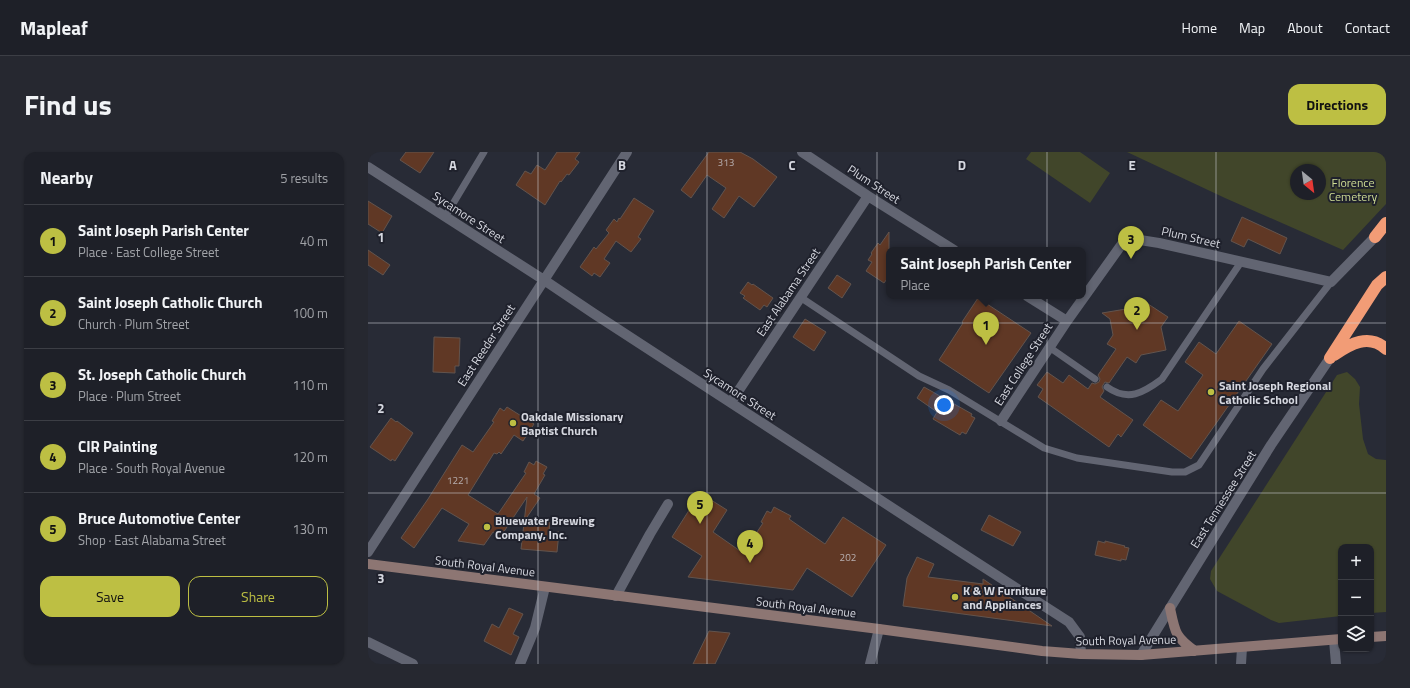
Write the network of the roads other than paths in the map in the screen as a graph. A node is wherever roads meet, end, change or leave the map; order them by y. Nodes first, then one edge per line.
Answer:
1 (484, 152) edge
2 (627, 152) edge
3 (802, 152) edge
4 (368, 167) edge
5 (868, 196) junction
6 (445, 217) junction
7 (1386, 224) edge
8 (1380, 236) edge
9 (949, 247) edge
10 (1241, 262) junction
11 (1386, 277) edge
12 (544, 280) junction
13 (1330, 282) junction
14 (1086, 294) edge
15 (800, 297) junction
16 (1032, 299) edge
17 (1083, 299) edge
18 (1067, 321) junction
19 (1049, 348) junction
20 (1386, 349) edge
21 (1330, 358) junction
22 (1095, 379) dead end
23 (1107, 387) dead end
24 (730, 402) junction
25 (1001, 421) junction
26 (668, 504) dead end
27 (368, 552) edge
28 (368, 564) edge
29 (544, 587) junction
30 (616, 596) junction
31 (1170, 608) junction
32 (879, 629) junction
33 (1386, 636) edge
34 (1374, 637) edge
35 (1337, 640) edge
36 (368, 642) edge
37 (1242, 648) junction
38 (1195, 652) junction
39 (1081, 654) junction
40 (1141, 655) junction
41 (413, 664) edge
42 (520, 664) edge
43 (870, 664) edge
44 (1241, 664) edge
45 (1336, 664) edge

1 - 6 lane
2 - 12 street, East Reeder Street
3 - 5 street, Plum Street
4 - 6 street, Sycamore Street
5 - 9 street, Plum Street
5 - 15 street, East Alabama Street
6 - 12 street, Sycamore Street
7 - 8 highway
8 - 13 street
10 - 13 street, Plum Street
10 - 14 street, Plum Street
10 - 23 lane
11 - 21 highway
12 - 24 street, Sycamore Street
12 - 27 street, East Reeder Street
13 - 25 lane
15 - 24 street, East Alabama Street
15 - 25 lane
16 - 18 street
17 - 18 street, Plum Street
18 - 19 street, East College Street
19 - 22 lane
19 - 25 street, East College Street
20 - 21 highway
21 - 31 street, East Tennessee Street
24 - 39 street, Sycamore Street
26 - 30 street
28 - 29 street, South Royal Avenue
29 - 30 street, South Royal Avenue
29 - 42 street
30 - 32 street, South Royal Avenue
31 - 38 street
31 - 40 street, East Tennessee Street
32 - 39 street, South Royal Avenue
32 - 43 street
33 - 34 street
35 - 37 street, South Royal Avenue
35 - 45 street
36 - 41 street
37 - 38 street, South Royal Avenue
37 - 44 street
38 - 40 street, South Royal Avenue
39 - 40 street, South Royal Avenue

